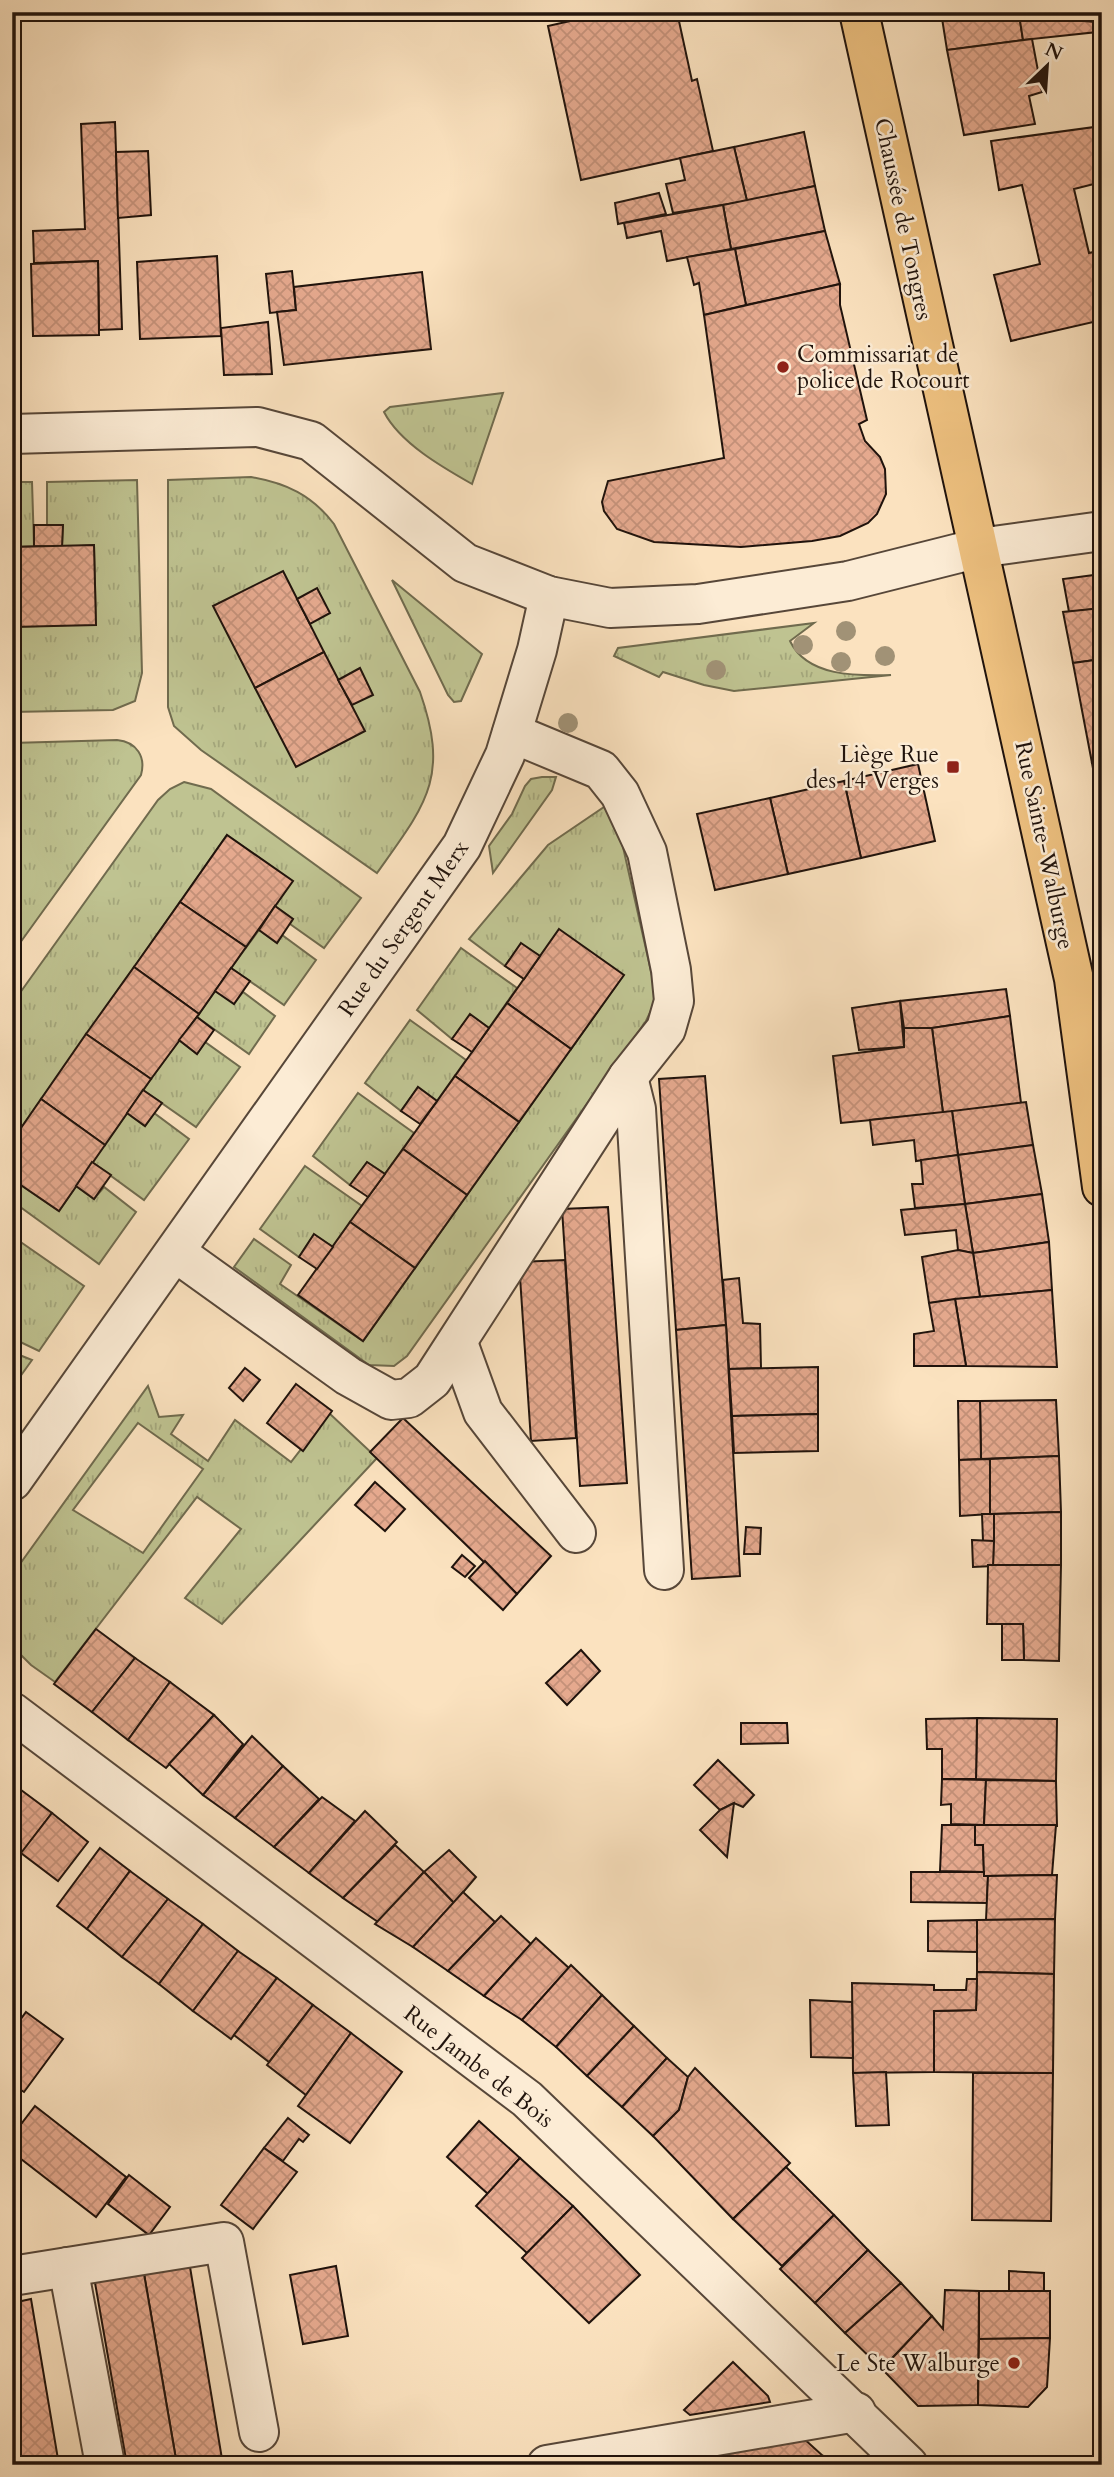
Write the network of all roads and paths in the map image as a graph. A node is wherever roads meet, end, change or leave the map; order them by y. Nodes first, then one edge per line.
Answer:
1 (859, 12) edge
2 (12, 434) edge
3 (1102, 531) edge
4 (979, 548) junction
5 (549, 596) junction
6 (512, 733) junction
7 (628, 1077) junction
8 (1096, 1102) edge
9 (1102, 1187) edge
10 (175, 1252) junction
11 (457, 1343) junction
12 (12, 1480) edge
13 (576, 1534) dead end
14 (664, 1570) dead end
15 (12, 1712) edge
16 (68, 2267) junction
17 (12, 2276) edge
18 (856, 2412) junction
19 (258, 2432) dead end
20 (104, 2459) dead end
21 (547, 2465) edge
22 (908, 2465) edge

1 - 4 main road, Chaussée de Tongres
2 - 5 street
3 - 4 street
4 - 5 street
4 - 8 main road, Rue Sainte-Walburge
5 - 6 street, Rue du Sergent Merx
6 - 7 street
6 - 10 street, Rue du Sergent Merx
7 - 11 street
7 - 14 street
8 - 9 main road, Rue Sainte-Walburge
10 - 11 street
10 - 12 street, Rue du Sergent Merx
11 - 13 street
15 - 18 street, Rue Jambe de Bois
16 - 17 street
16 - 19 street
16 - 20 street
18 - 21 street
18 - 22 street, Rue Jambe de Bois

